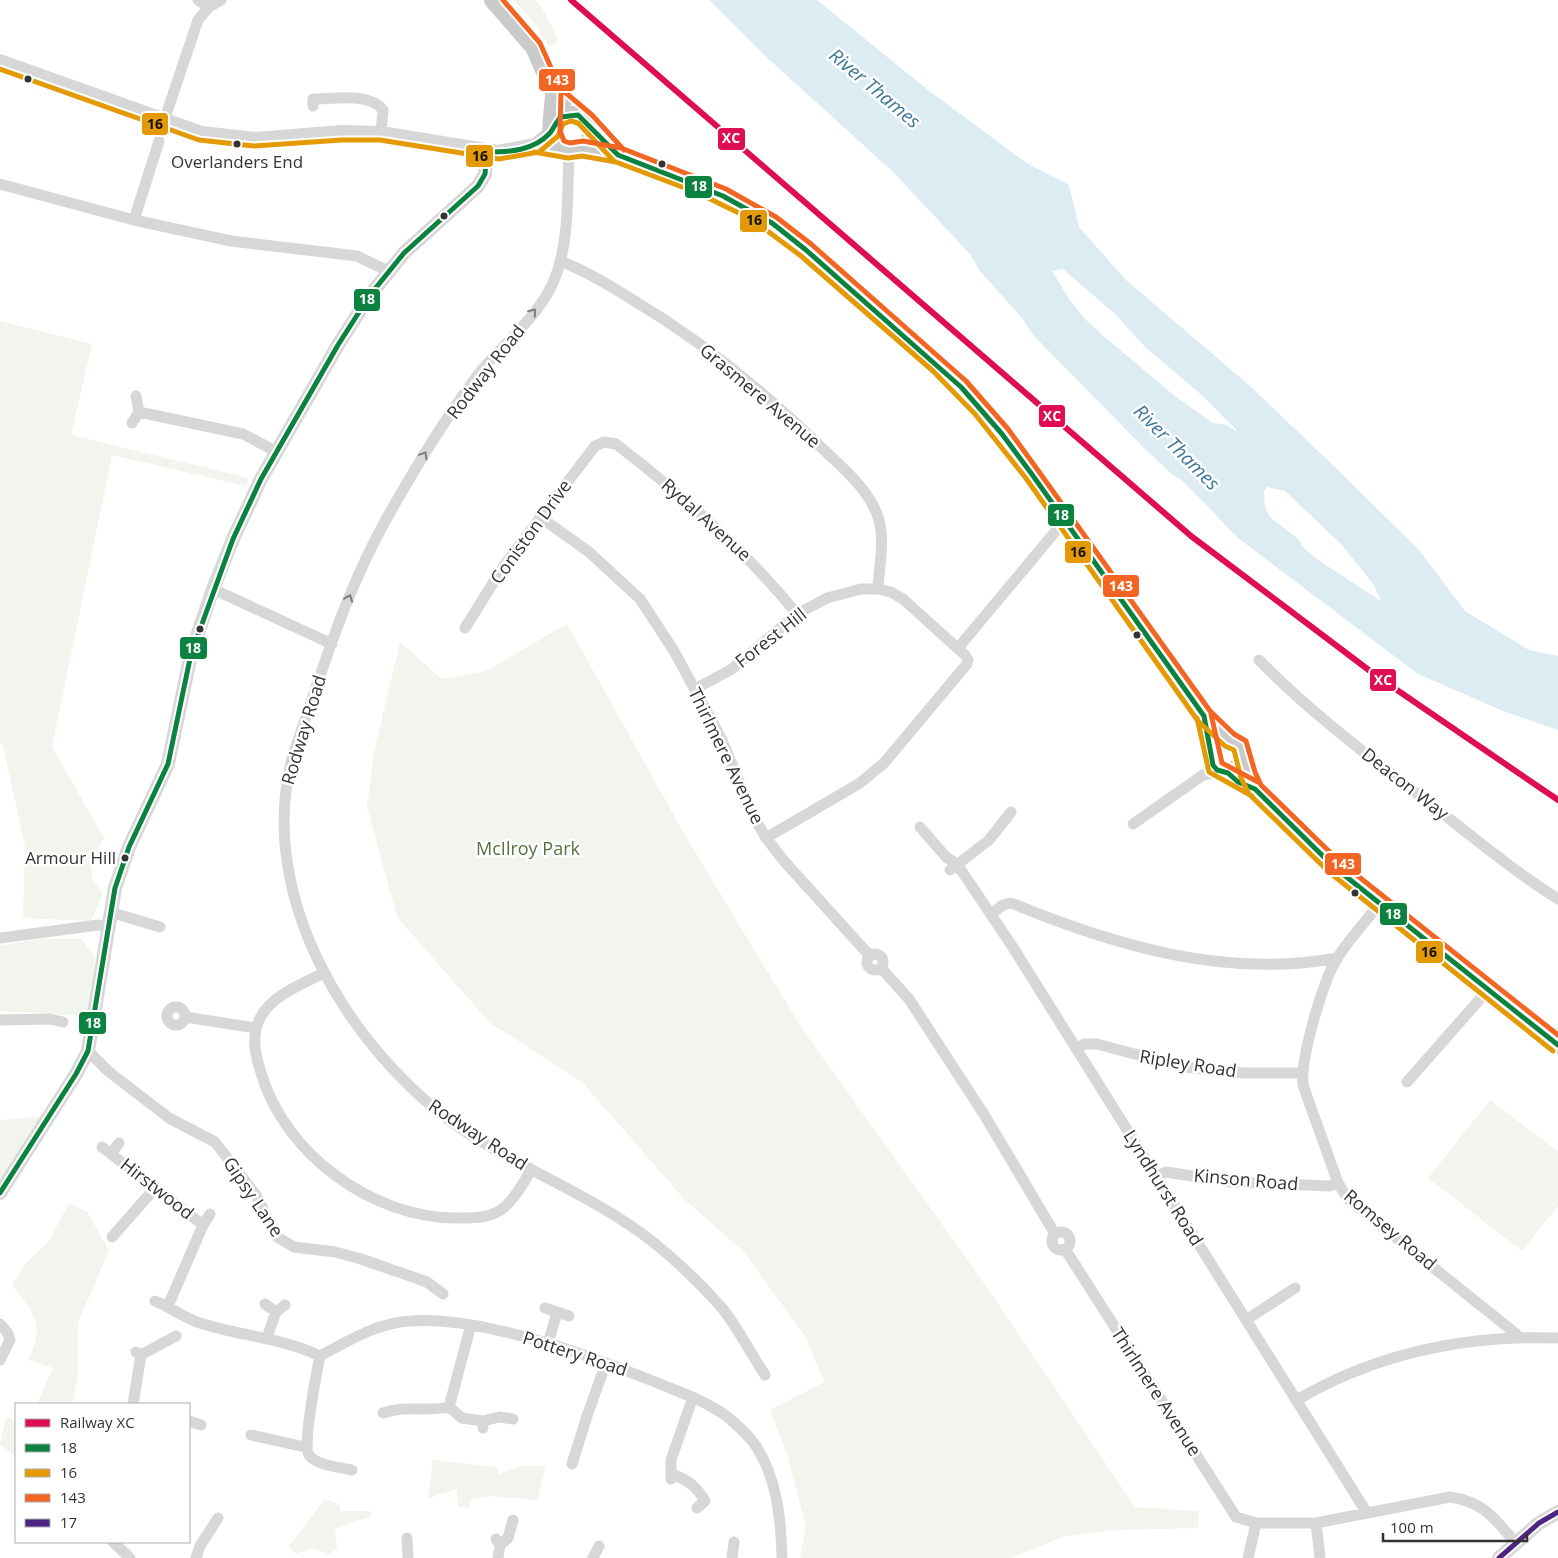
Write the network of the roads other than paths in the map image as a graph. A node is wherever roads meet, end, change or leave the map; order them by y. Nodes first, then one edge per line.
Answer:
1 (198, 0) edge
2 (221, 0) edge
3 (493, 0) edge
4 (209, 7) junction
5 (0, 61) edge
6 (554, 93) junction
7 (313, 106) dead end
8 (164, 121) junction
9 (584, 121) junction
10 (552, 127) junction
11 (382, 133) junction
12 (160, 141) dead end
13 (535, 144) junction
14 (570, 149) junction
15 (487, 152) junction
16 (618, 155) junction
17 (0, 184) edge
18 (134, 220) junction
19 (560, 261) junction
20 (388, 271) junction
21 (136, 396) dead end
22 (139, 412) junction
23 (132, 424) dead end
24 (604, 442) joint
25 (277, 452) junction
26 (540, 517) junction
27 (1065, 520) junction
28 (213, 589) junction
29 (878, 589) junction
30 (797, 614) junction
31 (465, 628) dead end
32 (332, 644) junction
33 (958, 648) junction
34 (1259, 660) dead end
35 (695, 690) junction
36 (1204, 716) junction
37 (1230, 740) junction
38 (1244, 761) junction
39 (1215, 766) junction
40 (1254, 789) junction
41 (1012, 812) dead end
42 (1133, 824) dead end
43 (920, 826) dead end
44 (766, 838) junction
45 (954, 867) junction
46 (1558, 899) edge
47 (1380, 903) junction
48 (110, 912) junction
49 (991, 914) junction
50 (107, 927) junction
51 (160, 927) dead end
52 (0, 938) edge
53 (1337, 958) junction
54 (324, 973) junction
55 (1488, 990) junction
56 (185, 1018) dead end
57 (0, 1020) edge
58 (63, 1022) dead end
59 (256, 1028) junction
60 (1558, 1045) edge
61 (1076, 1049) junction
62 (88, 1052) junction
63 (1302, 1073) junction
64 (1407, 1082) dead end
65 (119, 1143) dead end
66 (531, 1170) junction
67 (1156, 1177) junction
68 (1338, 1183) junction
69 (156, 1187) junction
70 (0, 1193) edge
71 (210, 1214) dead end
72 (203, 1225) junction
73 (112, 1237) dead end
74 (1295, 1288) dead end
75 (443, 1294) dead end
76 (155, 1301) dead end
77 (265, 1304) dead end
78 (168, 1306) junction
79 (545, 1308) dead end
80 (558, 1312) junction
81 (569, 1316) dead end
82 (1246, 1320) junction
83 (0, 1324) edge
84 (471, 1325) junction
85 (176, 1336) dead end
86 (267, 1337) junction
87 (1520, 1337) junction
88 (1558, 1338) edge
89 (548, 1344) junction
90 (320, 1356) junction
91 (0, 1360) edge
92 (606, 1363) junction
93 (764, 1376) dead end
94 (693, 1398) junction
95 (1297, 1400) junction
96 (133, 1403) edge
97 (449, 1407) junction
98 (383, 1413) dead end
99 (513, 1420) dead end
100 (190, 1421) edge
101 (201, 1425) dead end
102 (251, 1435) dead end
103 (306, 1447) junction
104 (572, 1464) dead end
105 (352, 1470) dead end
106 (697, 1508) dead end
107 (1558, 1512) edge
108 (1366, 1513) junction
109 (218, 1518) dead end
110 (513, 1520) dead end
111 (1256, 1523) junction
112 (1316, 1523) junction
113 (407, 1538) dead end
114 (1515, 1542) junction
115 (113, 1543) edge
116 (599, 1546) dead end
117 (129, 1557) edge
118 (196, 1558) edge
119 (408, 1558) edge
120 (498, 1558) edge
121 (593, 1558) edge
122 (782, 1558) edge
123 (1248, 1558) edge
124 (1320, 1558) edge
125 (1499, 1558) edge

1 - 4 street
2 - 4 street
3 - 6 main road
4 - 8 street
5 - 8 street
6 - 9 main road
6 - 10 main road
7 - 11 street
8 - 11 street
9 - 10 main road
9 - 14 main road
9 - 16 main road
10 - 13 street
10 - 14 main road
11 - 15 street
12 - 18 street
13 - 14 street
13 - 15 street
14 - 16 main road
14 - 19 street, Rodway Road
15 - 20 street
16 - 27 main road
17 - 18 street
18 - 20 street
19 - 29 street, Grasmere Avenue
32 -> 19 street, Rodway Road
20 - 25 street
21 - 22 street
22 - 23 street
22 - 25 street
24 - 26 street, Coniston Drive
24 - 30 street, Rydal Avenue
25 - 28 street
26 - 31 street, Coniston Drive
26 - 35 street, Thirlmere Avenue
27 - 33 street
27 - 36 main road
28 - 32 street
28 - 48 street
29 - 30 street, Forest Hill
29 - 33 street
30 - 35 street, Forest Hill
32 - 54 street, Rodway Road
33 - 44 street
34 - 46 street, Deacon Way
35 - 44 street, Thirlmere Avenue
36 - 37 main road
36 - 39 main road
37 - 38 main road
37 - 39 main road
38 - 39 main road
38 - 40 main road
39 - 40 main road
39 - 42 street
40 - 47 main road
41 - 45 street
43 - 45 street, Lyndhurst Road
44 - 111 street, Thirlmere Avenue
45 - 49 street, Lyndhurst Road
47 - 53 street, Romsey Road
47 - 55 main road
48 - 50 street
48 - 51 street
49 - 53 street
49 - 61 street, Lyndhurst Road
50 - 52 street
50 - 62 street
53 - 63 street, Romsey Road
54 - 59 street
54 - 66 street, Rodway Road
55 - 60 main road
55 - 64 street
56 - 59 street
57 - 58 street
59 - 66 street
61 - 63 street, Ripley Road
61 - 67 street, Lyndhurst Road
62 - 70 street
62 - 75 street, Gipsy Lane
63 - 68 street, Romsey Road
65 - 69 street, Hirstwood
66 - 93 street, Rodway Road
67 - 68 street, Kinson Road
67 - 82 street, Lyndhurst Road
68 - 87 street, Romsey Road
69 - 72 street, Hirstwood
69 - 73 street
71 - 72 street, Hirstwood
72 - 78 street, Hirstwood
74 - 82 street
76 - 78 street
77 - 86 street
78 - 86 street
79 - 80 street
80 - 81 street
80 - 89 street
82 - 95 street, Lyndhurst Road
83 - 91 street
84 - 89 street, Pottery Road
84 - 90 street, Pottery Road
84 - 97 street
85 - 96 street
86 - 90 street
87 - 88 street
87 - 95 street
89 - 92 street, Pottery Road
90 - 103 street
92 - 94 street, Pottery Road
92 - 104 street
94 - 106 street
94 - 122 street, Pottery Road
95 - 108 street, Lyndhurst Road
97 - 98 street
97 - 99 street
100 - 101 street
102 - 103 street
103 - 105 street
107 - 114 street
108 - 112 street
108 - 114 street
109 - 118 street
110 - 120 street
111 - 112 street
111 - 123 street
112 - 124 street
113 - 119 street
114 - 125 street
115 - 117 street
116 - 121 street

